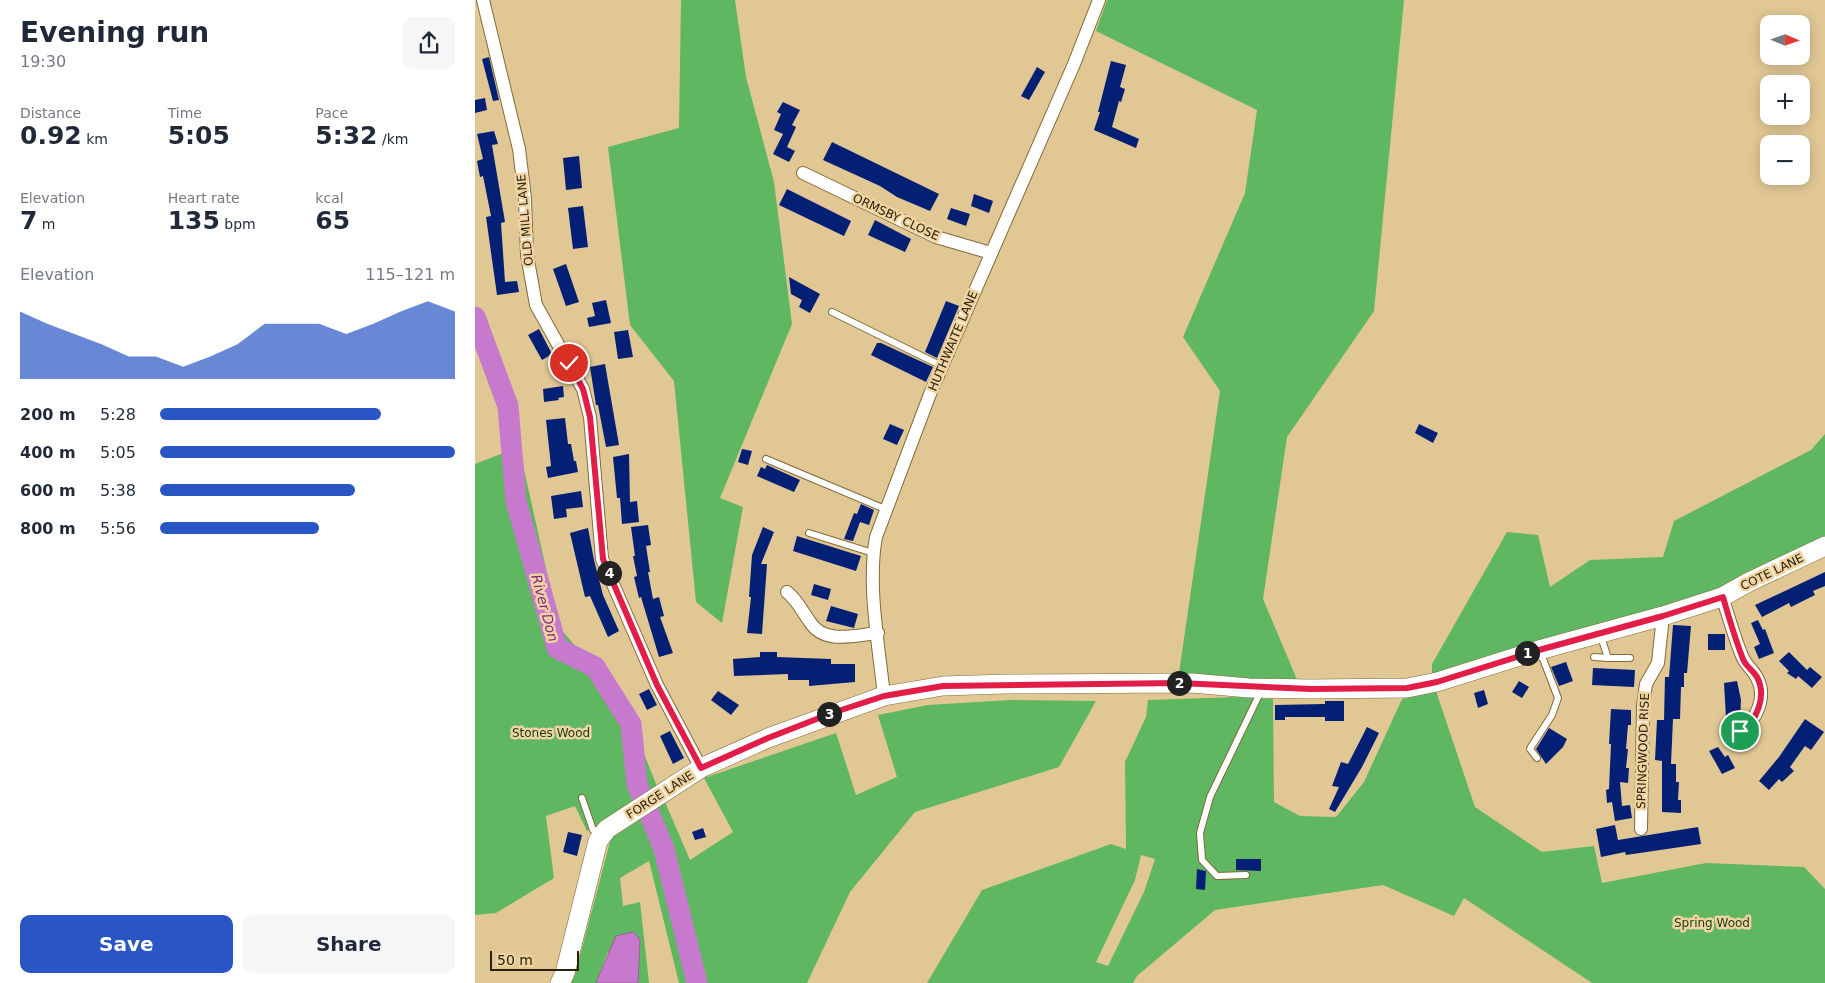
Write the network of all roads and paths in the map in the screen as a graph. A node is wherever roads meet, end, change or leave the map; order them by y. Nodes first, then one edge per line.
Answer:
1 (483, 0) edge
2 (1099, 0) edge
3 (803, 173) dead end
4 (991, 253) junction
5 (832, 312) dead end
6 (942, 366) junction
7 (766, 459) dead end
8 (885, 509) junction
9 (809, 533) dead end
10 (1825, 546) edge
11 (873, 553) junction
12 (785, 590) dead end
13 (1723, 597) junction
14 (1663, 616) junction
15 (878, 633) junction
16 (1600, 633) junction
17 (1539, 650) junction
18 (1594, 657) dead end
19 (1608, 658) junction
20 (1629, 658) dead end
21 (1192, 683) joint
22 (1263, 688) junction
23 (884, 696) junction
24 (1740, 731) dead end
25 (1537, 758) dead end
26 (701, 768) junction
27 (582, 798) dead end
28 (1641, 828) dead end
29 (607, 829) junction
30 (1246, 875) dead end
31 (560, 983) edge

1 - 26 street, OLD MILL LANE
2 - 4 street, HUTHWAITE LANE
3 - 4 street, ORMSBY CLOSE
4 - 6 street, HUTHWAITE LANE
5 - 6 lane
6 - 8 street, HUTHWAITE LANE
7 - 8 lane
8 - 11 street, HUTHWAITE LANE
9 - 11 lane
10 - 13 street, COTE LANE
11 - 15 street, HUTHWAITE LANE
12 - 15 street
13 - 14 street, COTE LANE
13 - 24 street
14 - 16 street, COTE LANE
14 - 28 street, SPRINGWOOD RISE
15 - 23 street, HUTHWAITE LANE
16 - 17 street, COTE LANE
16 - 19 lane
17 - 22 street, COTE LANE
17 - 25 lane
18 - 19 lane
19 - 20 lane
21 - 22 street, COTE LANE
21 - 23 street, FORGE LANE
22 - 30 lane
23 - 26 street, FORGE LANE
26 - 29 street, FORGE LANE
27 - 29 lane
29 - 31 street

